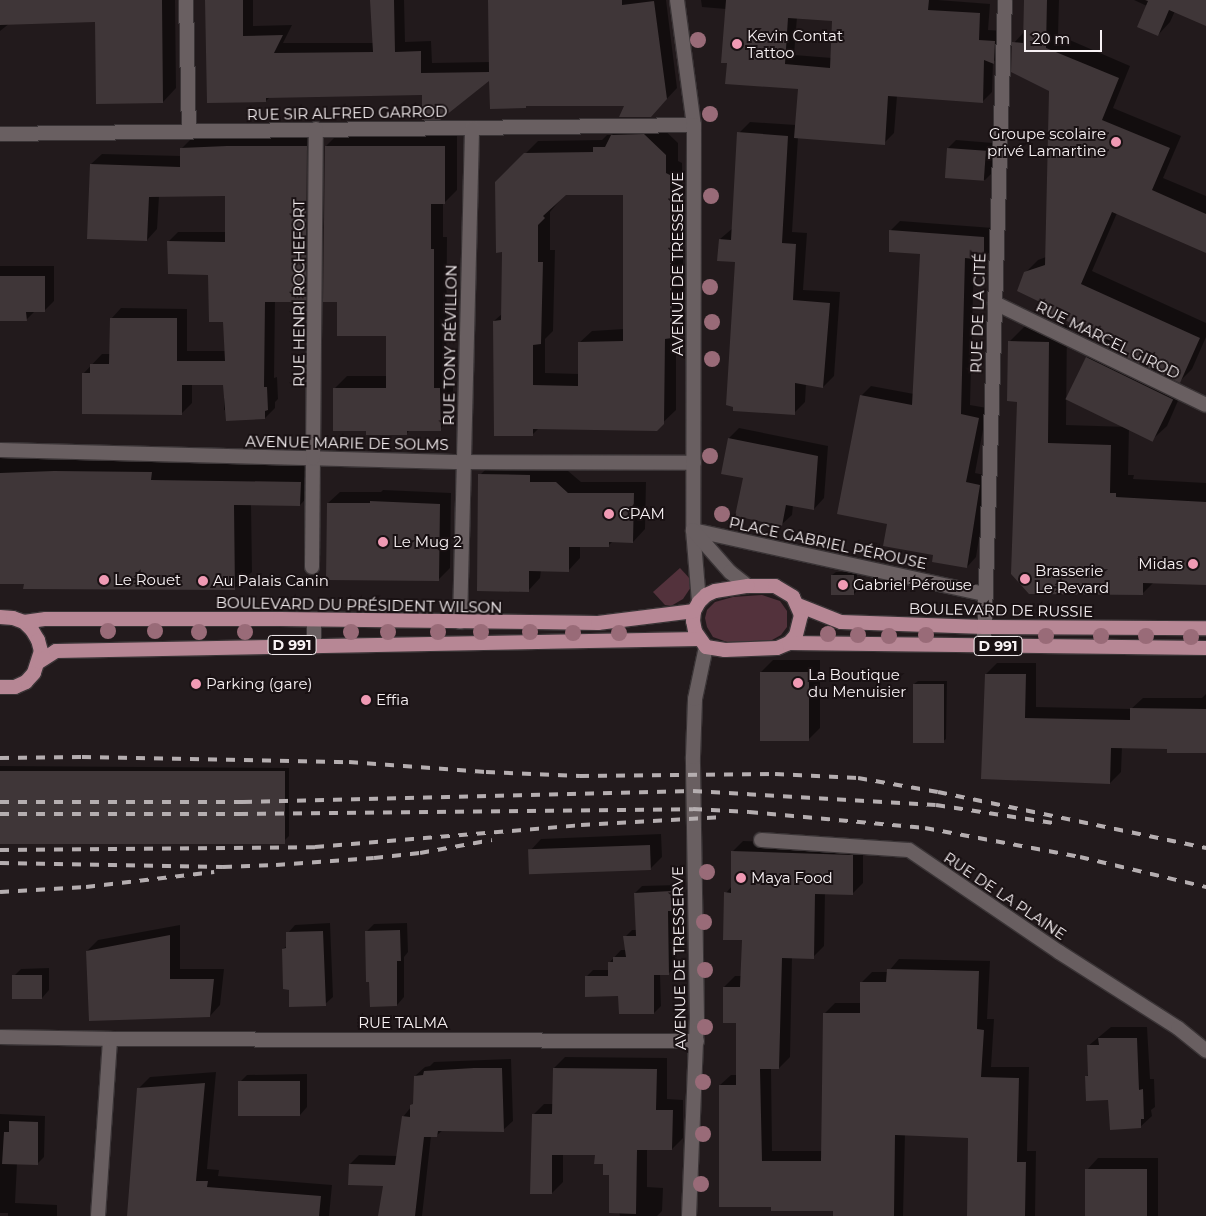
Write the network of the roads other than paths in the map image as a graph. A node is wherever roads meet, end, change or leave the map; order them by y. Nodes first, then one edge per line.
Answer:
1 (186, 0) edge
2 (677, 0) edge
3 (1005, 0) edge
4 (694, 124) junction
5 (472, 128) junction
6 (316, 129) junction
7 (188, 132) junction
8 (0, 134) edge
9 (995, 303) junction
10 (1206, 405) edge
11 (0, 450) edge
12 (314, 458) junction
13 (464, 462) junction
14 (694, 464) junction
15 (693, 530) junction
16 (312, 567) dead end
17 (748, 586) junction
18 (986, 594) junction
19 (798, 605) junction
20 (696, 607) junction
21 (0, 617) edge
22 (314, 620) junction
23 (24, 622) junction
24 (460, 622) junction
25 (984, 627) junction
26 (1206, 628) edge
27 (703, 643) junction
28 (789, 643) junction
29 (314, 645) junction
30 (984, 646) junction
31 (1206, 648) edge
32 (39, 662) junction
33 (0, 688) edge
34 (761, 840) dead end
35 (0, 1037) edge
36 (110, 1039) junction
37 (697, 1041) junction
38 (1206, 1051) edge
39 (98, 1216) edge
40 (689, 1216) edge

1 - 7 street
2 - 4 street, AVENUE DE TRESSERVE
3 - 9 street, RUE DE LA CITÉ
4 - 5 street, RUE SIR ALFRED GARROD
4 - 14 street, AVENUE DE TRESSERVE
5 - 6 street, RUE SIR ALFRED GARROD
5 - 13 street, RUE TONY RÉVILLON
6 - 7 street, RUE SIR ALFRED GARROD
6 - 12 street, RUE HENRI ROCHEFORT
7 - 8 street, RUE SIR ALFRED GARROD
9 - 10 street, RUE MARCEL GIROD
9 - 18 street, RUE DE LA CITÉ
11 - 12 street, AVENUE MARIE DE SOLMS
12 - 13 street, AVENUE MARIE DE SOLMS
12 - 16 street, RUE HENRI ROCHEFORT
13 - 14 street, AVENUE MARIE DE SOLMS
13 - 24 street, RUE TONY RÉVILLON
14 - 15 street, AVENUE DE TRESSERVE
15 - 17 street
15 - 18 street, PLACE GABRIEL PÉROUSE
15 - 20 street, AVENUE DE TRESSERVE
17 - 19 main road
17 - 20 main road
18 - 25 street, RUE DE LA CITÉ
19 - 25 main road, BOULEVARD DE RUSSIE / D 991
19 - 28 main road
20 - 24 main road, BOULEVARD DU PRÉSIDENT WILSON / D 991
20 - 27 main road
21 - 23 main road, D 991
22 - 23 main road, BOULEVARD DU PRÉSIDENT WILSON / D 991
22 - 24 main road, BOULEVARD DU PRÉSIDENT WILSON / D 991
22 - 29 street
23 - 32 main road
25 - 26 main road, BOULEVARD DE RUSSIE / D 991
25 - 30 street, RUE DE LA CITÉ
27 - 28 main road
27 - 29 main road, D 991
27 - 37 street, AVENUE DE TRESSERVE
28 - 30 main road, D 991
29 - 32 main road, D 991
30 - 31 main road, D 991
32 - 33 main road, D 991
34 - 38 street, RUE DE LA PLAINE
35 - 36 street, RUE TALMA
36 - 37 street, RUE TALMA
36 - 39 street
37 - 40 street, AVENUE DE TRESSERVE

